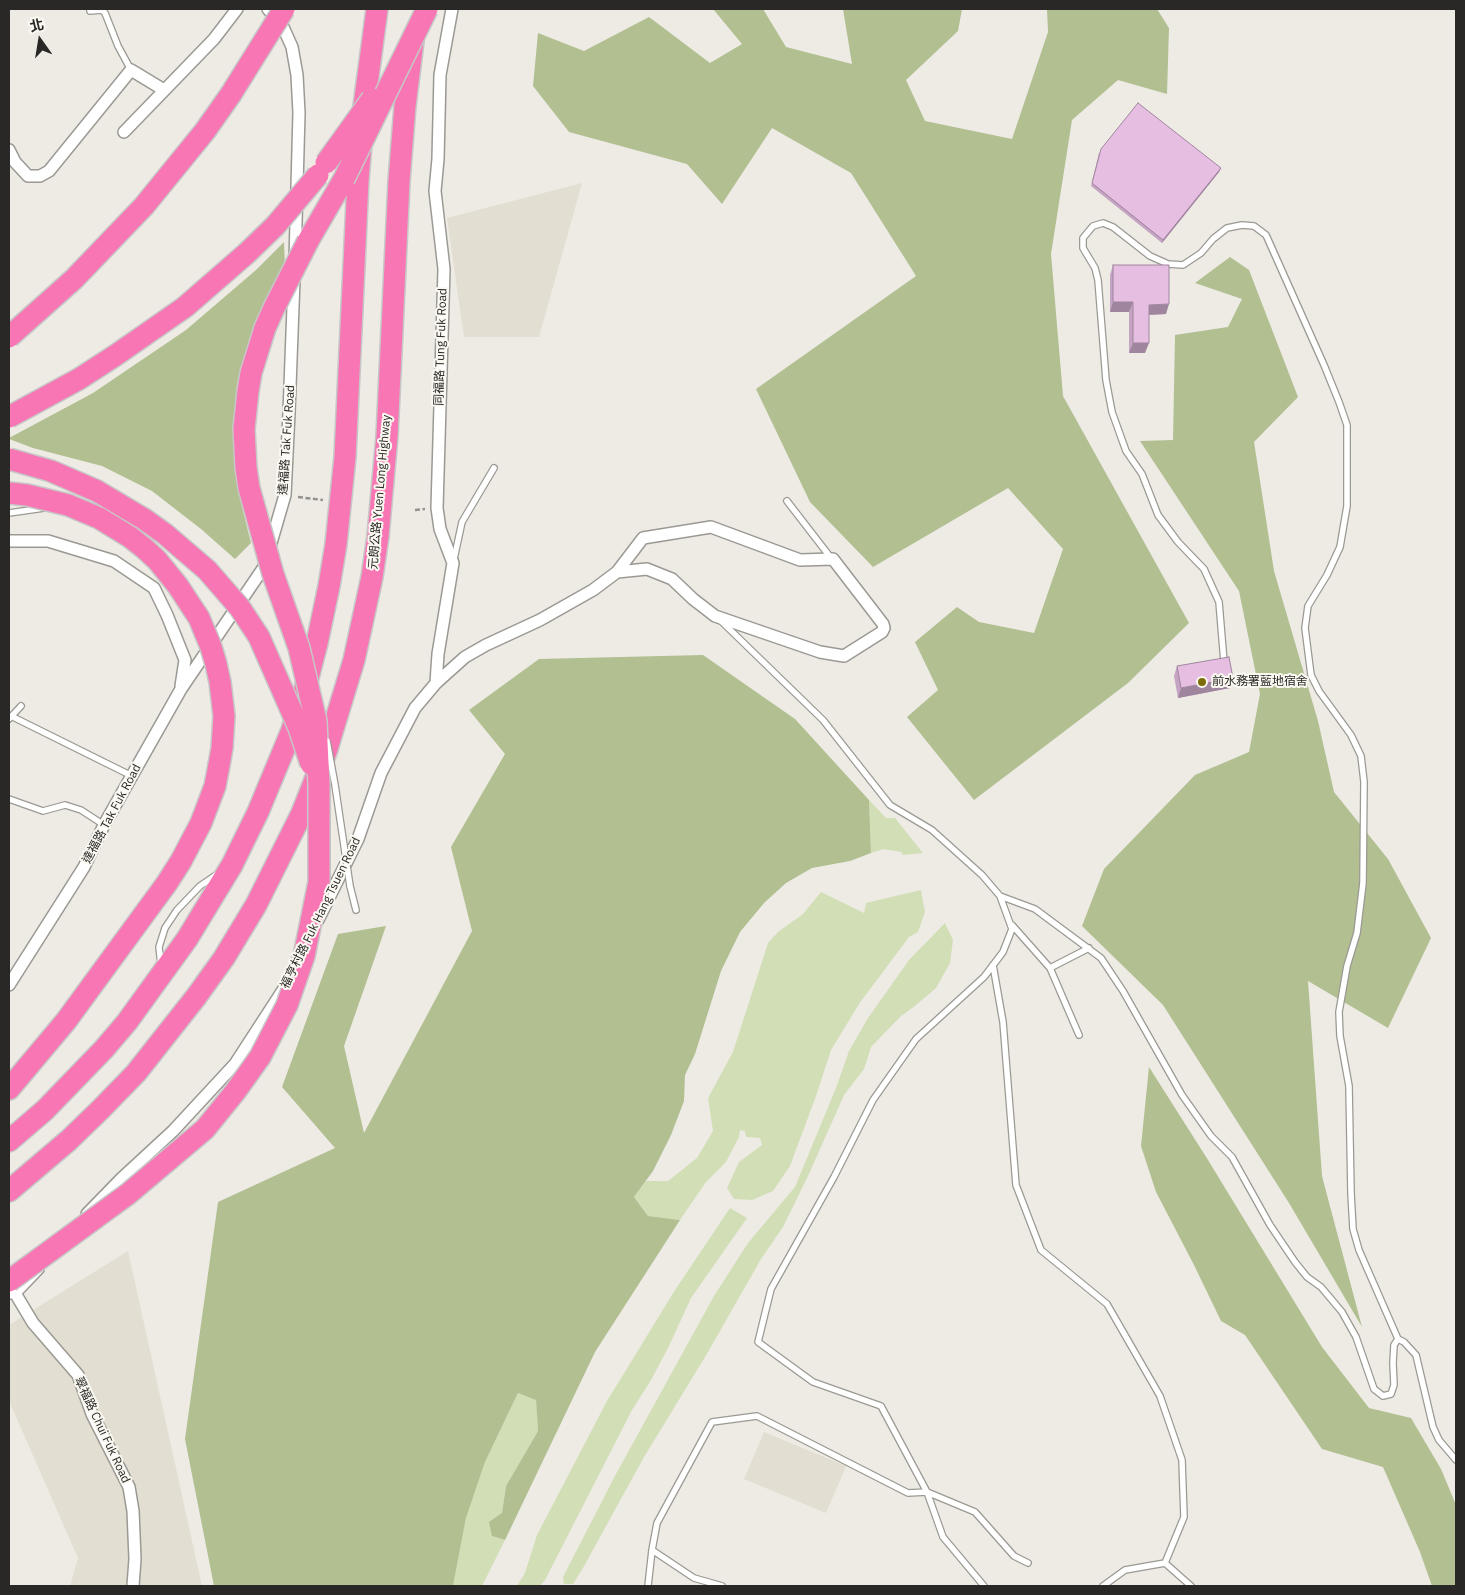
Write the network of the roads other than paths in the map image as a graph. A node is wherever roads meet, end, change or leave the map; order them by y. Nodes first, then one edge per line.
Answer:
1 (237, 9) edge
2 (268, 9) edge
3 (284, 9) edge
4 (377, 9) edge
5 (418, 9) edge
6 (426, 9) edge
7 (452, 9) edge
8 (90, 11) dead end
9 (403, 56) junction
10 (131, 70) junction
11 (164, 90) junction
12 (131, 129) dead end
13 (9, 150) edge
14 (9, 337) edge
15 (9, 416) edge
16 (9, 459) edge
17 (494, 468) dead end
18 (9, 493) edge
19 (787, 501) dead end
20 (68, 505) junction
21 (9, 513) edge
22 (9, 540) edge
23 (833, 560) junction
24 (453, 563) junction
25 (617, 572) junction
26 (715, 616) junction
27 (299, 648) junction
28 (1224, 662) edge
29 (436, 682) junction
30 (181, 689) junction
31 (21, 706) dead end
32 (10, 718) edge
33 (323, 721) dead end
34 (325, 730) dead end
35 (132, 776) junction
36 (319, 785) junction
37 (9, 799) edge
38 (104, 825) junction
39 (1000, 896) junction
40 (356, 910) dead end
41 (1009, 922) junction
42 (1089, 948) junction
43 (993, 965) junction
44 (1050, 968) junction
45 (9, 985) edge
46 (1079, 1035) dead end
47 (9, 1088) edge
48 (9, 1142) edge
49 (9, 1191) edge
50 (11, 1289) edge
51 (1398, 1339) junction
52 (1456, 1460) edge
53 (927, 1492) junction
54 (652, 1550) junction
55 (1028, 1564) dead end
56 (1165, 1564) junction
57 (1185, 1584) edge
58 (133, 1586) edge
59 (648, 1586) edge
60 (722, 1586) edge
61 (984, 1586) edge
62 (1103, 1586) edge
63 (1191, 1586) edge

1 - 11 street
2 - 30 street, 達福路 Tak Fuk Road
3 - 14 highway, bridge
4 - 48 highway
5 - 49 highway, 元朗公路 Yuen Long Highway
6 - 9 highway, bridge
7 - 24 street, 同福路 Tung Fuk Road
8 - 10 lane
9 - 15 highway, bridge
9 - 27 highway, bridge
10 - 11 street
10 - 13 street
11 - 12 street
16 - 36 highway, bridge
17 - 24 lane
18 - 20 highway, bridge
19 - 23 lane
20 - 21 lane
20 - 47 highway, bridge
22 - 30 street
23 - 25 street, 福亨村路 Fuk Hang Tsuen Road
23 - 26 street
24 - 29 street
25 - 26 street
25 - 29 street, 福亨村路 Fuk Hang Tsuen Road
26 - 39 lane
27 - 33 lane, bridge
27 - 36 highway, bridge
28 - 51 lane
29 - 50 street, 福亨村路 Fuk Hang Tsuen Road
30 - 35 street, 達福路 Tak Fuk Road
31 - 32 lane
32 - 35 lane
34 - 40 lane, bridge
35 - 38 street, 達福路 Tak Fuk Road
36 - 50 highway, bridge
37 - 38 lane
38 - 45 street, 達福路 Tak Fuk Road
39 - 41 lane
39 - 42 lane
41 - 43 lane
41 - 44 lane
42 - 44 lane
42 - 51 lane
43 - 53 lane
43 - 56 lane
44 - 46 lane
50 - 58 street, 翠福路 Chui Fuk Road
51 - 52 lane
53 - 54 lane
53 - 55 lane
53 - 61 lane
54 - 59 lane
54 - 60 lane
56 - 57 lane
56 - 62 lane
57 - 63 lane

